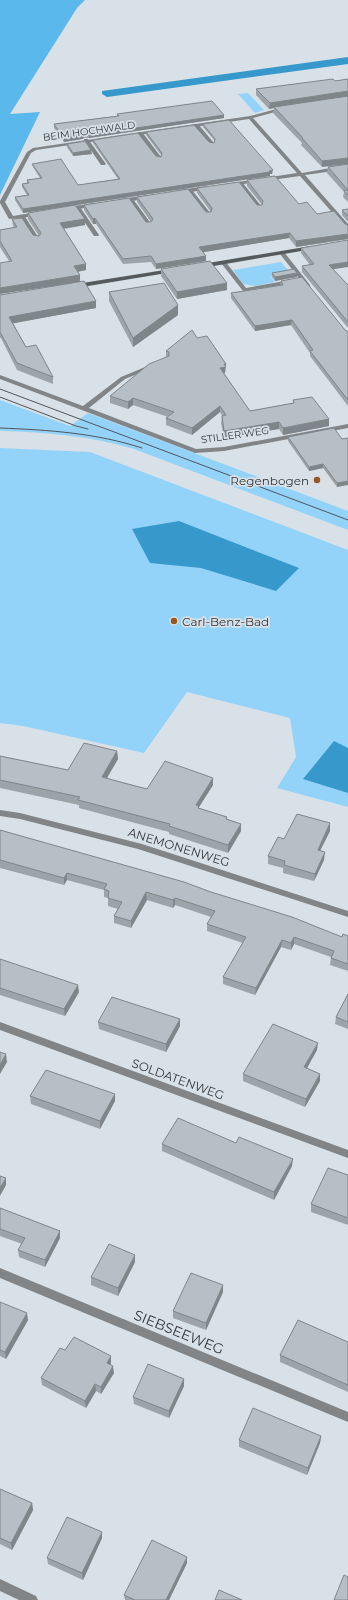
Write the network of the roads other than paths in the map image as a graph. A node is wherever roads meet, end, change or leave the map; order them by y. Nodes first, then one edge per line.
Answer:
1 (287, 108) edge
2 (250, 117) junction
3 (196, 125) junction
4 (140, 133) junction
5 (86, 140) junction
6 (212, 144) edge
7 (159, 158) edge
8 (103, 164) dead end
9 (348, 167) edge
10 (301, 174) junction
11 (240, 183) junction
12 (226, 185) edge
13 (211, 188) edge
14 (190, 191) junction
15 (175, 193) edge
16 (153, 196) edge
17 (131, 200) junction
18 (116, 202) edge
19 (101, 204) edge
20 (78, 208) junction
21 (260, 208) edge
22 (57, 211) edge
23 (43, 213) edge
24 (22, 216) junction
25 (209, 216) edge
26 (150, 225) edge
27 (348, 227) edge
28 (96, 235) dead end
29 (37, 240) edge
30 (319, 247) edge
31 (282, 252) junction
32 (223, 262) junction
33 (192, 267) edge
34 (177, 270) edge
35 (303, 280) junction
36 (69, 287) edge
37 (312, 290) edge
38 (159, 364) edge
39 (0, 377) edge
40 (84, 409) junction
41 (348, 426) edge
42 (0, 813) edge
43 (348, 914) edge
44 (0, 1026) edge
45 (348, 1154) edge
46 (0, 1273) edge
47 (348, 1417) edge
48 (0, 1585) edge
49 (32, 1600) edge

1 - 2 street, BEIM HOCHWALD
2 - 3 street, BEIM HOCHWALD
2 - 10 street
3 - 4 street, BEIM HOCHWALD
3 - 6 street
4 - 5 street, BEIM HOCHWALD
4 - 7 street
5 - 8 street
5 - 24 street, BEIM HOCHWALD
9 - 10 street
10 - 11 street
10 - 27 street
11 - 12 street
11 - 21 street
13 - 14 street
14 - 15 street
14 - 25 street
16 - 17 street
17 - 18 street
17 - 26 street
19 - 20 street
20 - 22 street
20 - 28 street
23 - 24 street, BEIM HOCHWALD
24 - 29 street
30 - 31 street
31 - 32 street
31 - 35 street
32 - 33 street
32 - 35 street
34 - 36 street
35 - 37 street
38 - 40 street
39 - 40 street, STILLER WEG
40 - 41 street, STILLER WEG
42 - 43 street, ANEMONENWEG
44 - 45 street, SOLDATENWEG
46 - 47 street, SIEBSEEWEG
48 - 49 street

